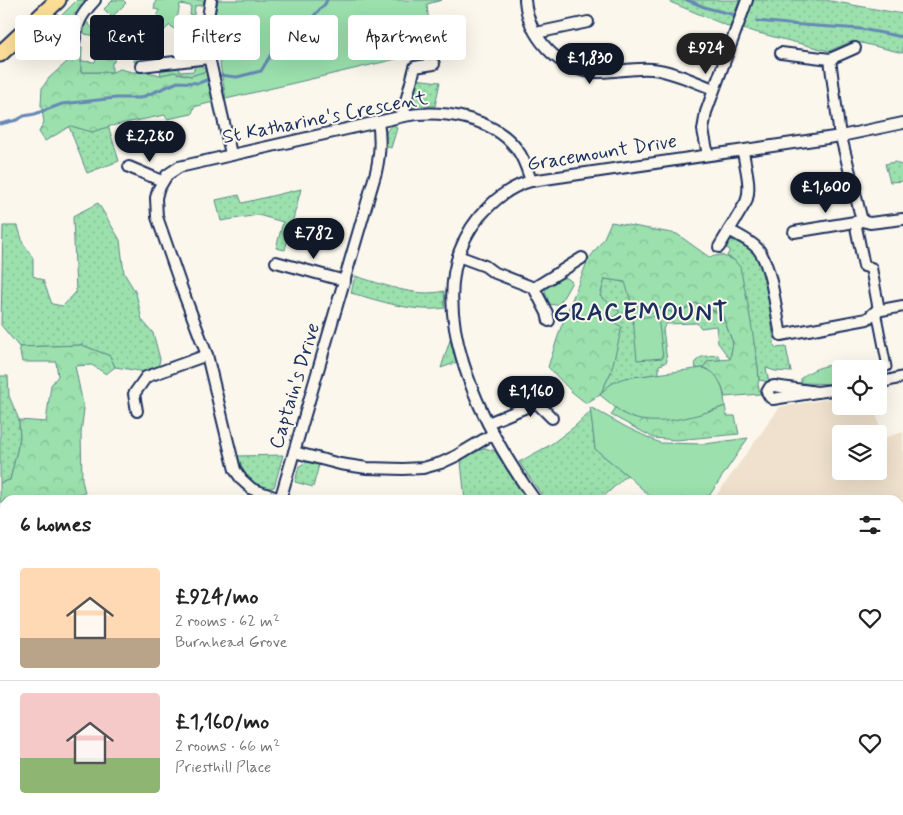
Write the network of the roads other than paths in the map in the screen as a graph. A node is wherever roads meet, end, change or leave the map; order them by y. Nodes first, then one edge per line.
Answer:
1 (58, 0) edge
2 (95, 0) edge
3 (211, 0) edge
4 (525, 0) edge
5 (746, 0) edge
6 (209, 15) edge
7 (80, 19) edge
8 (588, 22) dead end
9 (536, 33) junction
10 (855, 48) dead end
11 (781, 53) dead end
12 (0, 54) edge
13 (830, 59) junction
14 (192, 60) edge
15 (210, 60) edge
16 (434, 64) dead end
17 (141, 66) dead end
18 (714, 89) junction
19 (404, 116) junction
20 (378, 122) junction
21 (903, 122) edge
22 (841, 136) junction
23 (743, 151) junction
24 (231, 154) junction
25 (708, 155) junction
26 (135, 167) dead end
27 (531, 180) junction
28 (162, 181) junction
29 (903, 219) edge
30 (858, 222) junction
31 (729, 230) junction
32 (794, 232) dead end
33 (719, 247) dead end
34 (458, 256) junction
35 (582, 258) dead end
36 (276, 262) dead end
37 (345, 281) junction
38 (534, 288) junction
39 (903, 306) edge
40 (877, 310) junction
41 (549, 321) dead end
42 (207, 355) junction
43 (886, 360) edge
44 (903, 377) edge
45 (887, 381) edge
46 (552, 384) dead end
47 (832, 390) edge
48 (818, 392) dead end
49 (535, 401) junction
50 (137, 411) dead end
51 (552, 418) dead end
52 (488, 423) junction
53 (493, 434) junction
54 (294, 452) junction
55 (269, 495) edge
56 (281, 495) edge
57 (531, 495) edge

1 - 12 main road
2 - 7 street
3 - 6 street
4 - 9 street
5 - 18 street
8 - 9 street
9 - 18 street
10 - 13 street
11 - 13 street
13 - 22 street
14 - 17 street
15 - 24 street
16 - 19 street
18 - 25 street
19 - 20 street, St Katharine's Crescent
19 - 27 street, St Katharine's Crescent
20 - 24 street, St Katharine's Crescent
20 - 37 street, Captain's Drive
21 - 22 street, Gracemount Drive
22 - 23 street, Gracemount Drive
22 - 30 street
23 - 25 street, Gracemount Drive
23 - 31 street
24 - 28 street, St Katharine's Crescent
25 - 27 street, Gracemount Drive
26 - 28 street
27 - 34 street, Gracemount Drive
28 - 42 street
29 - 30 street
30 - 32 street
30 - 40 street
31 - 33 street
31 - 40 street
34 - 38 street
34 - 52 street, Gracemount Drive
35 - 38 street
36 - 37 street
37 - 54 street, Captain's Drive
38 - 41 street
39 - 40 street
40 - 43 street
42 - 50 street
42 - 55 street
44 - 45 street
46 - 49 street
47 - 48 street
49 - 51 street
49 - 52 street
52 - 53 street, Gracemount Drive
53 - 54 street
53 - 57 street, Gracemount Drive
54 - 56 street, Captain's Drive

